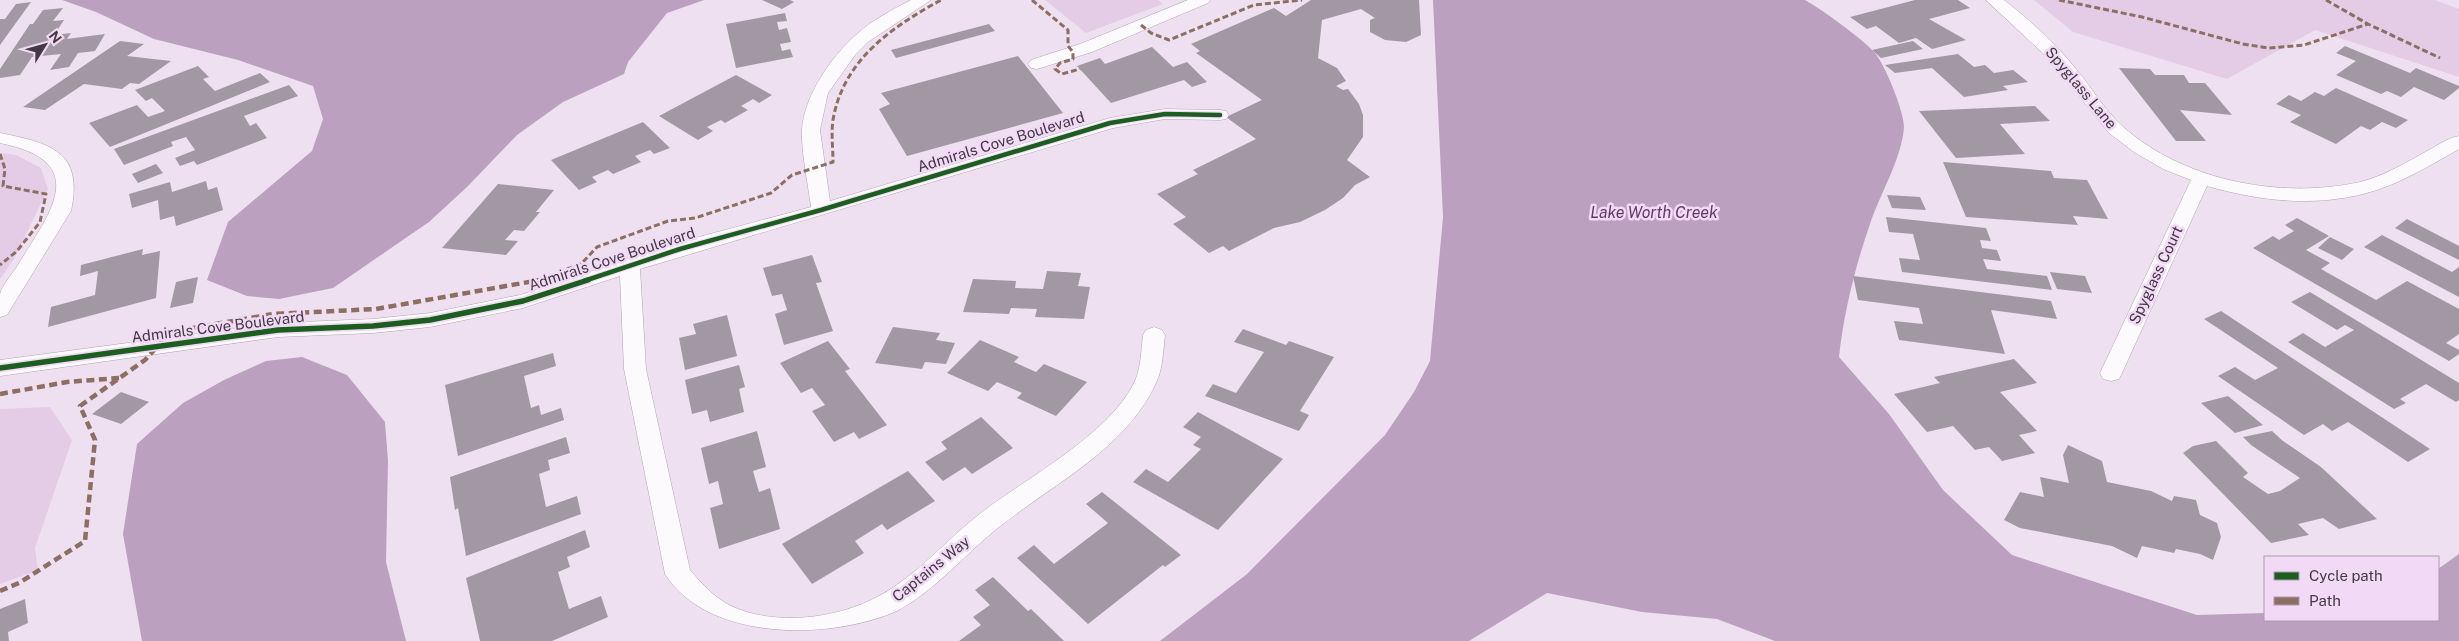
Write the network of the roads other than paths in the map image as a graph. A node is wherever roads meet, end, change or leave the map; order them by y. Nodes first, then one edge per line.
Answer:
1 (923, 0) edge
2 (1202, 0) edge
3 (1994, 0) edge
4 (1037, 64) dead end
5 (1220, 115) dead end
6 (0, 138) edge
7 (2459, 141) edge
8 (2202, 177) junction
9 (821, 210) junction
10 (630, 265) junction
11 (0, 310) edge
12 (1154, 335) dead end
13 (0, 368) edge
14 (2111, 373) dead end

1 - 9 street
2 - 4 street
3 - 8 street, Spyglass Lane
5 - 9 street, Admirals Cove Boulevard
6 - 11 street
7 - 8 street, Spyglass Lane
8 - 14 street, Spyglass Court
9 - 10 street, Admirals Cove Boulevard
10 - 12 street, Captains Way
10 - 13 street, Admirals Cove Boulevard

